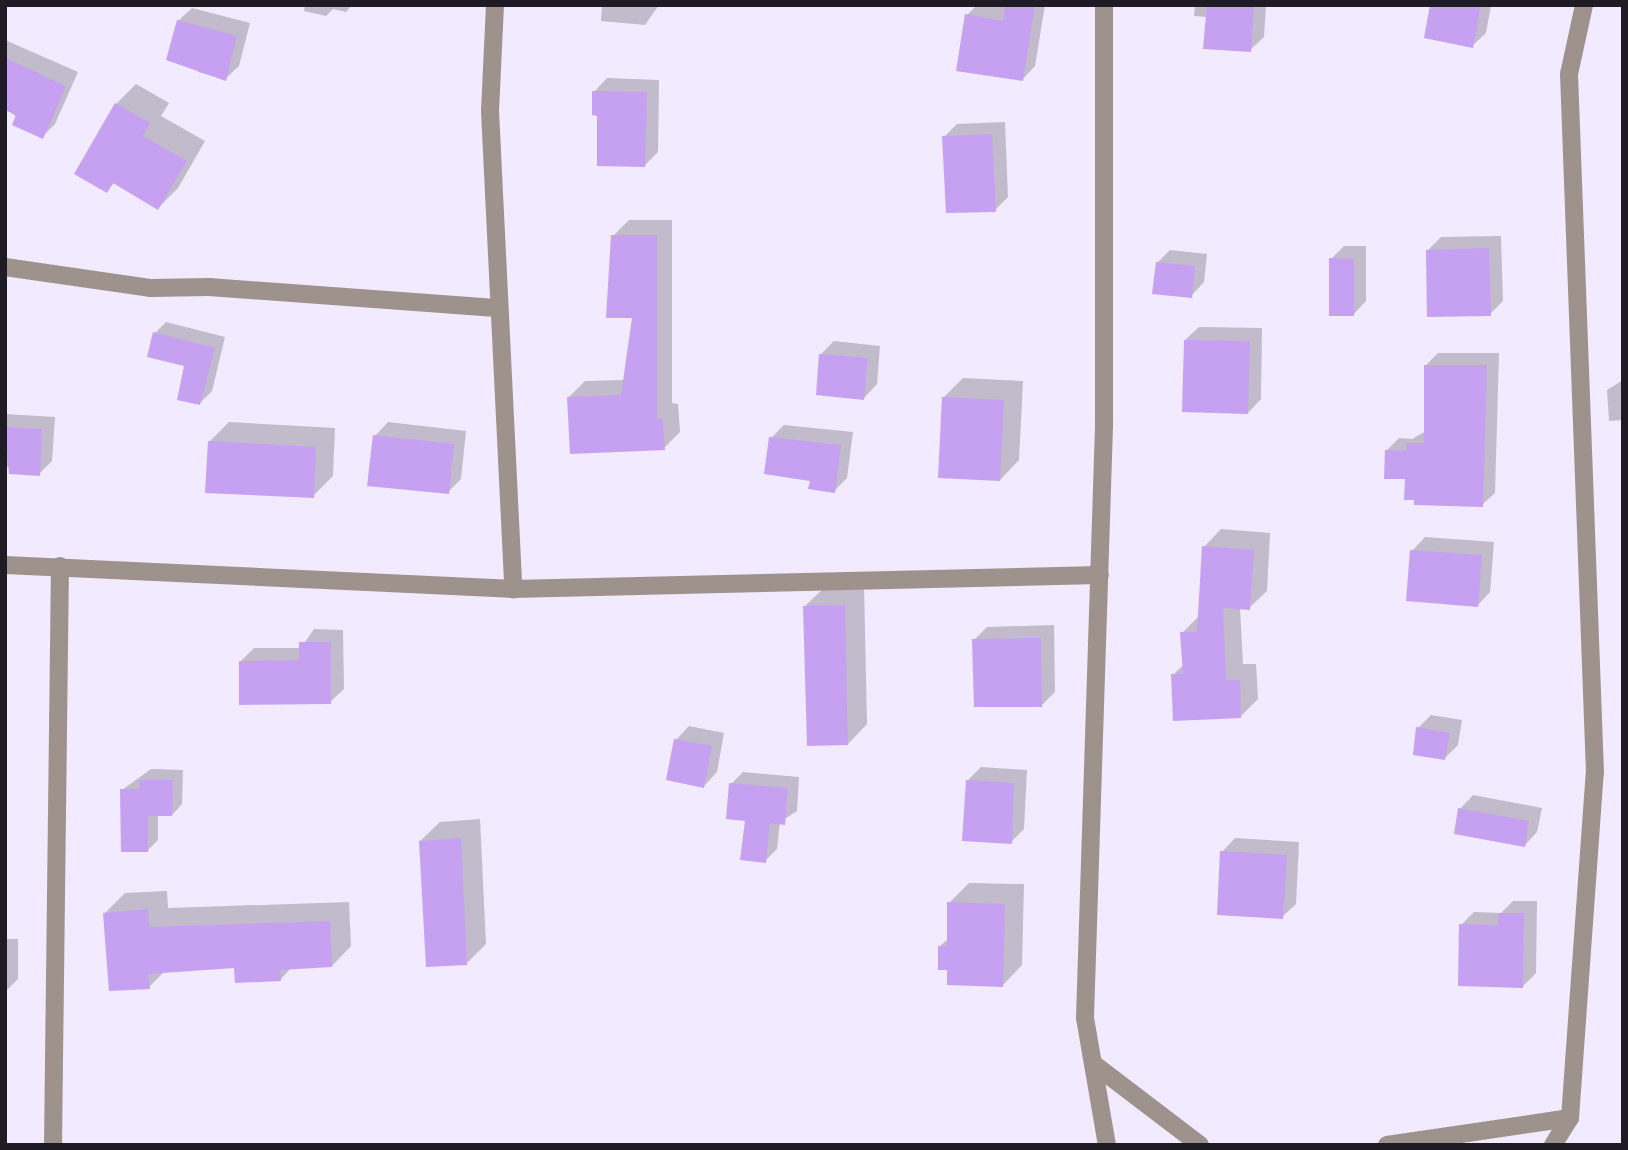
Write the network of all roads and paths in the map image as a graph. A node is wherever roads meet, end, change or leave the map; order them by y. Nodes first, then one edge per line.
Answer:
1 (495, 5) edge
2 (1104, 5) edge
3 (1584, 5) edge
4 (5, 267) edge
5 (496, 308) junction
6 (5, 565) edge
7 (60, 566) junction
8 (1100, 575) junction
9 (513, 589) junction
10 (1095, 1065) junction
11 (1570, 1118) junction
12 (53, 1145) edge
13 (1107, 1145) edge
14 (1200, 1145) edge
15 (1387, 1145) edge
16 (1553, 1145) edge

1 - 5 street
2 - 8 street
3 - 11 street
4 - 5 street
5 - 9 street
6 - 7 street
7 - 9 street
7 - 12 street
8 - 9 street
8 - 10 street
10 - 13 street
10 - 14 street
11 - 15 street
11 - 16 street

